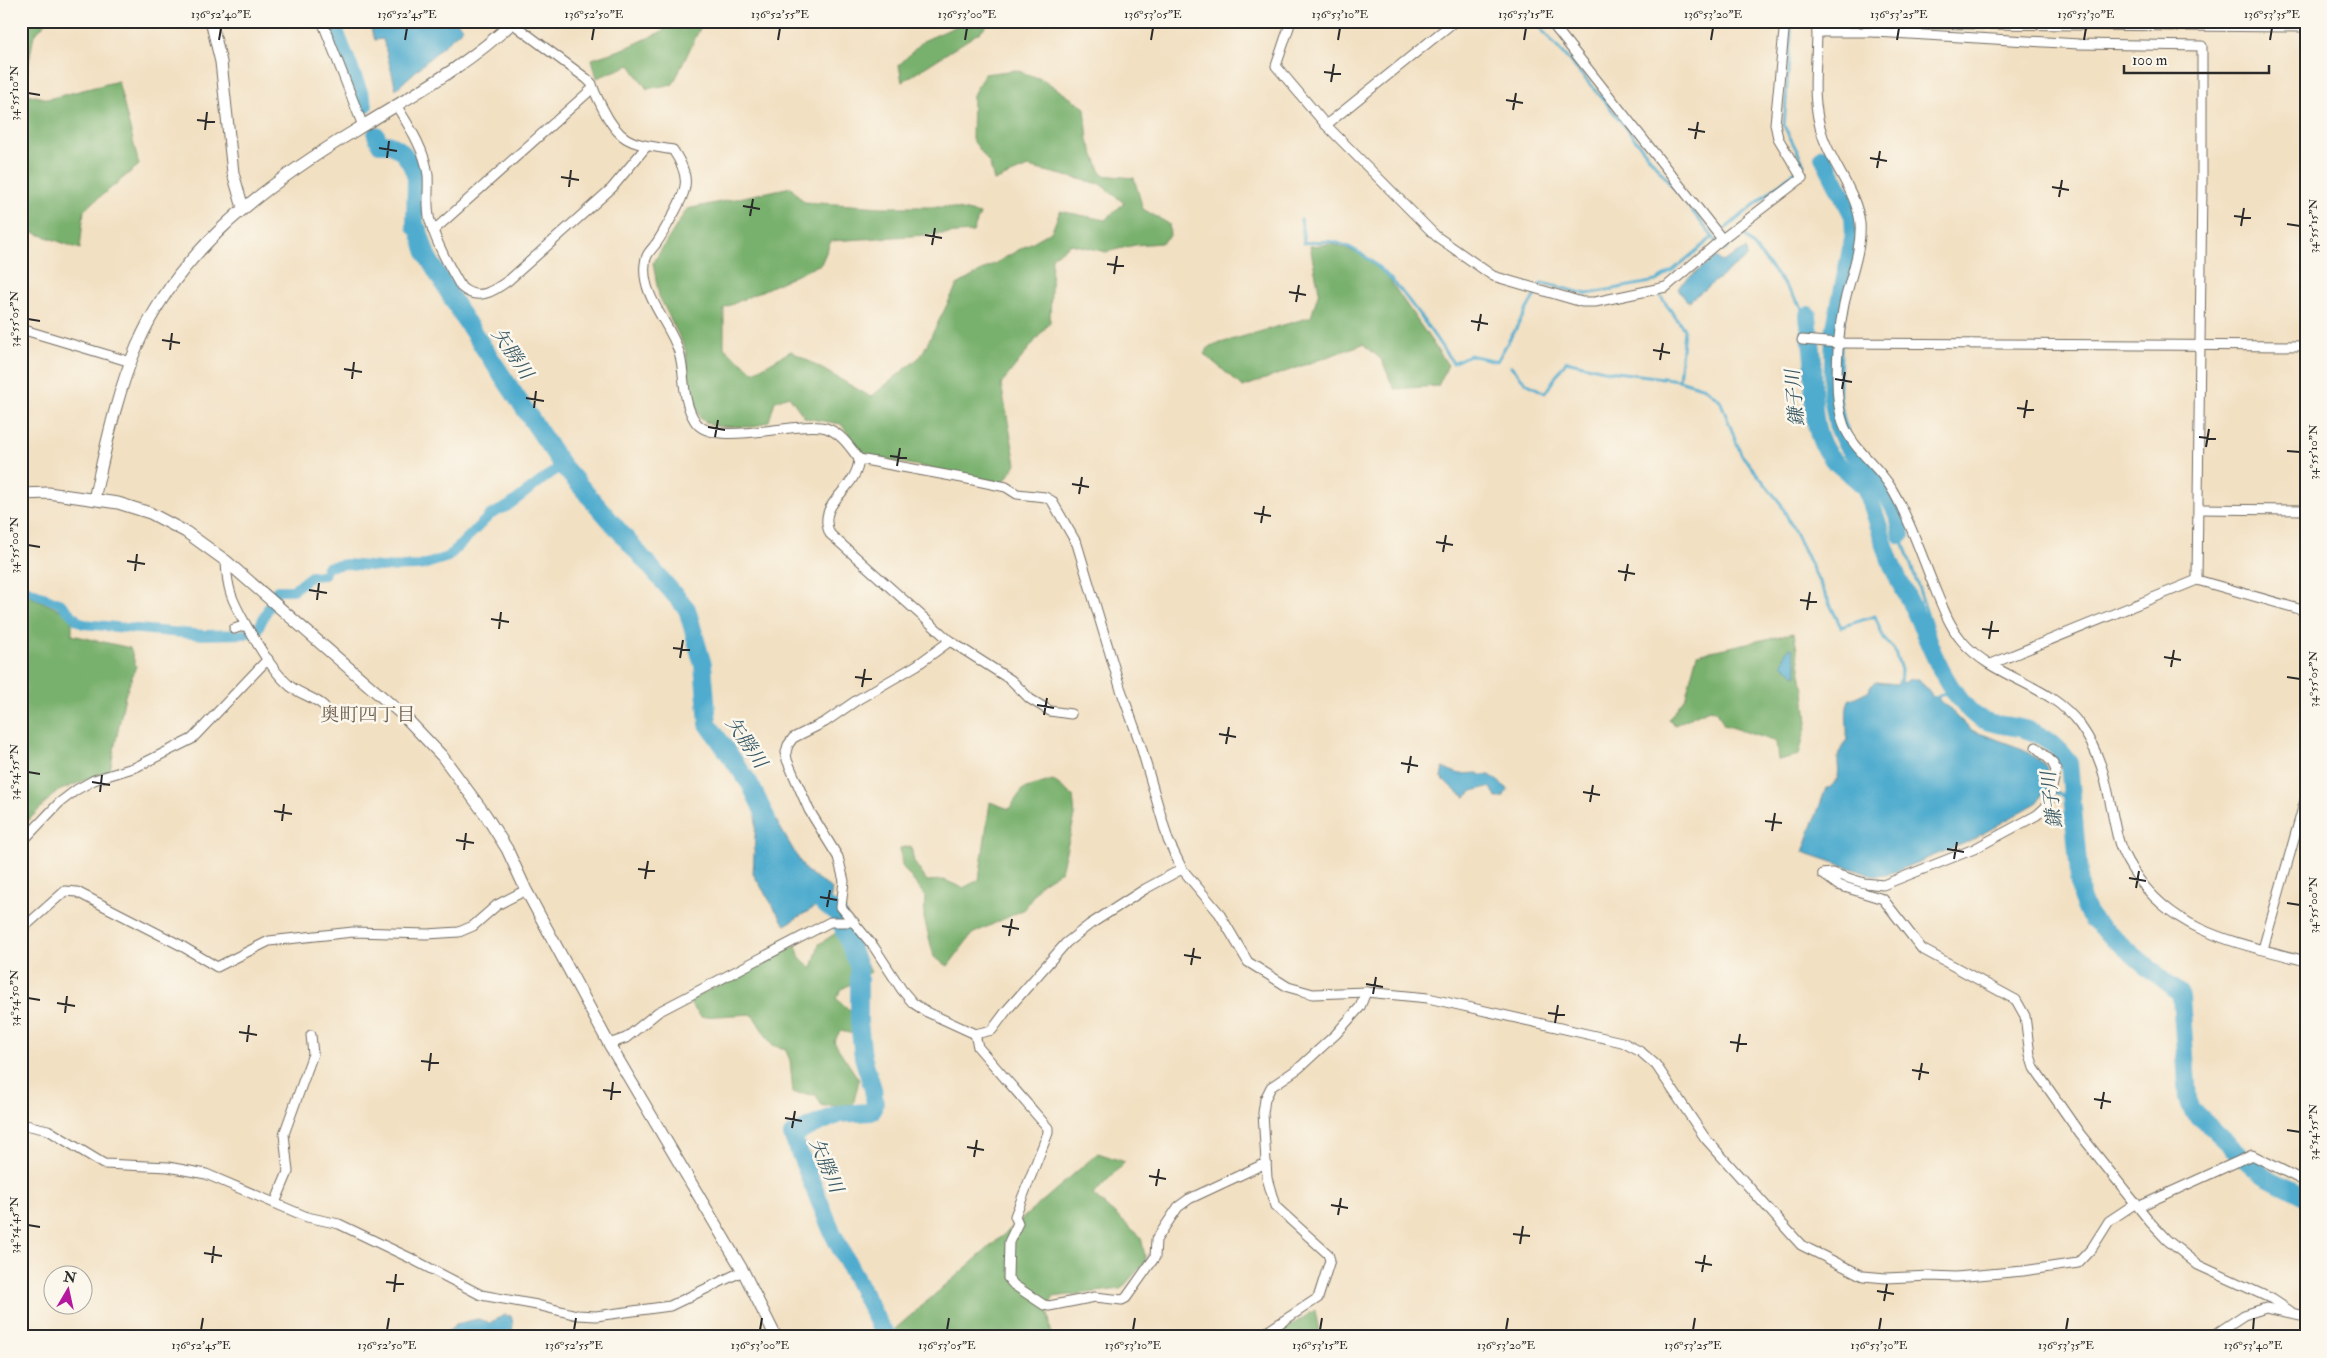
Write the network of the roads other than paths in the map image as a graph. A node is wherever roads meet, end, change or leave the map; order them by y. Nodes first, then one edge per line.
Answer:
1 (211, 21) edge
2 (322, 21) edge
3 (1291, 21) edge
4 (1454, 21) edge
5 (1550, 21) edge
6 (1785, 21) edge
7 (1817, 21) edge
8 (513, 22) edge
9 (2306, 27) edge
10 (1817, 32) junction
11 (1875, 32) junction
12 (593, 88) junction
13 (396, 105) junction
14 (1326, 125) junction
15 (363, 126) junction
16 (646, 147) junction
17 (243, 208) junction
18 (433, 231) junction
19 (1722, 239) junction
20 (21, 329) edge
21 (1802, 340) dead end
22 (1839, 343) junction
23 (2201, 346) junction
24 (2306, 346) edge
25 (131, 362) junction
26 (859, 458) junction
27 (21, 494) edge
28 (94, 499) junction
29 (2199, 509) junction
30 (2306, 510) edge
31 (226, 562) junction
32 (2197, 580) junction
33 (2306, 611) edge
34 (246, 625) junction
35 (234, 630) dead end
36 (950, 641) junction
37 (268, 659) junction
38 (1990, 664) junction
39 (324, 706) dead end
40 (1071, 714) dead end
41 (2036, 747) dead end
42 (2306, 797) edge
43 (21, 843) edge
44 (1182, 869) junction
45 (526, 890) junction
46 (854, 922) junction
47 (21, 930) edge
48 (2263, 949) junction
49 (2306, 961) edge
50 (1366, 992) junction
51 (975, 1034) junction
52 (311, 1035) dead end
53 (609, 1044) junction
54 (21, 1124) edge
55 (1266, 1163) junction
56 (2306, 1182) edge
57 (275, 1203) junction
58 (2138, 1205) junction
59 (743, 1271) junction
60 (2290, 1311) junction
61 (2306, 1316) edge
62 (776, 1337) edge
63 (1259, 1337) edge
64 (2211, 1337) edge

1 - 17 street
2 - 15 street
3 - 14 street
4 - 14 street
5 - 19 street
6 - 19 street
7 - 10 street
8 - 12 street
8 - 13 street
9 - 11 street
10 - 11 street
10 - 22 street
11 - 23 street
12 - 16 street
12 - 18 street
13 - 15 street
13 - 18 street
14 - 19 street
15 - 17 street
16 - 18 street
16 - 26 street
17 - 25 street
20 - 25 street
21 - 22 street
22 - 23 street
22 - 38 street
23 - 24 street
23 - 29 street
25 - 28 street
26 - 36 street
26 - 44 street
27 - 28 street
28 - 31 street
29 - 30 street
29 - 32 street
31 - 34 street
31 - 45 street
32 - 33 street
32 - 38 street
34 - 35 street
34 - 37 street
36 - 40 street
36 - 46 street
37 - 39 street
37 - 43 street
38 - 48 street
41 - 58 street
42 - 48 street
44 - 50 street
44 - 51 street
45 - 47 street
45 - 53 street
46 - 51 street
46 - 53 street
48 - 49 street
50 - 55 street
50 - 58 street
51 - 55 street
52 - 57 street
53 - 59 street
54 - 57 street
55 - 63 street
56 - 58 street
57 - 59 street
58 - 60 street
59 - 62 street
60 - 61 street
60 - 64 street

